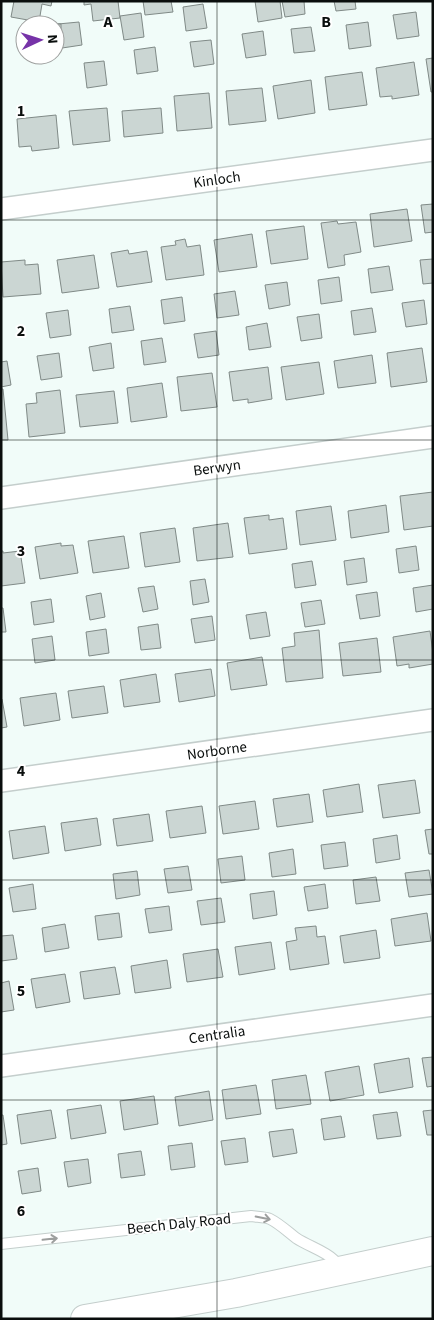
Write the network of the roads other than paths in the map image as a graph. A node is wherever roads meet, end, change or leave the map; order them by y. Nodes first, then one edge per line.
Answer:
1 (433, 150) edge
2 (1, 209) edge
3 (433, 437) edge
4 (1, 498) edge
5 (433, 720) edge
6 (1, 782) edge
7 (433, 1005) edge
8 (1, 1066) edge
9 (1, 1244) edge
10 (433, 1251) edge
11 (336, 1271) junction
12 (85, 1319) edge

1 - 2 street, Kinloch
3 - 4 street, Berwyn
5 - 6 street, Norborne
7 - 8 street, Centralia
9 -> 11 lane, Beech Daly Road
10 - 11 main road
11 - 12 main road

